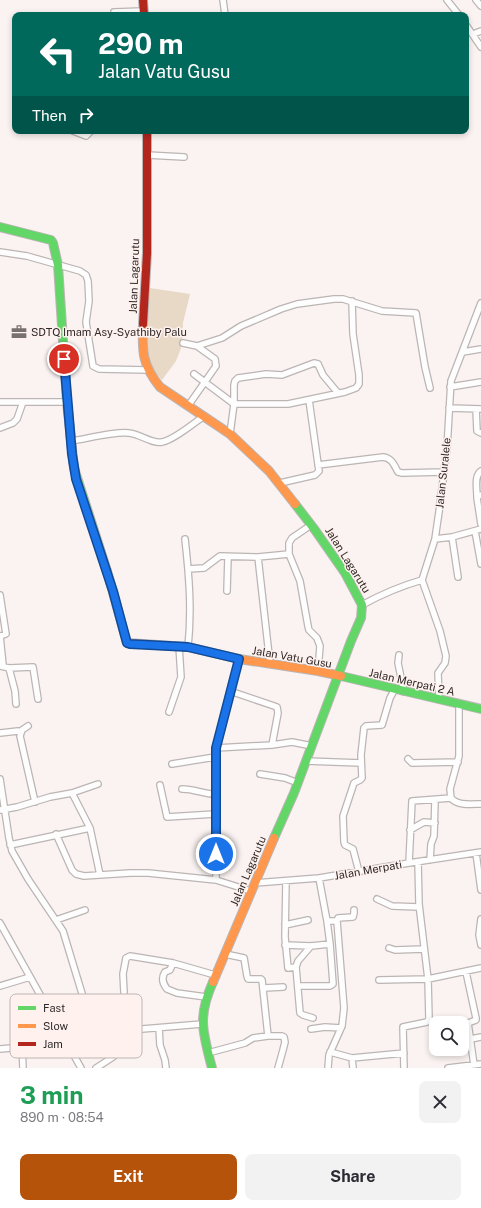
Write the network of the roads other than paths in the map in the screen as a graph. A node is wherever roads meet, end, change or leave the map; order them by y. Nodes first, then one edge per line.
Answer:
1 (143, 0) edge
2 (224, 0) edge
3 (447, 0) edge
4 (476, 0) edge
5 (481, 6) edge
6 (143, 12) edge
7 (225, 12) edge
8 (457, 12) edge
9 (469, 28) edge
10 (481, 31) edge
11 (473, 34) junction
12 (481, 47) edge
13 (147, 134) edge
14 (147, 155) junction
15 (184, 157) dead end
16 (0, 228) edge
17 (0, 252) edge
18 (58, 265) junction
19 (352, 301) junction
20 (481, 303) edge
21 (183, 343) dead end
22 (197, 346) junction
23 (481, 349) edge
24 (463, 352) junction
25 (148, 370) junction
26 (194, 374) dead end
27 (481, 382) edge
28 (204, 383) junction
29 (450, 387) junction
30 (430, 388) dead end
31 (338, 393) junction
32 (309, 400) junction
33 (0, 402) edge
34 (22, 402) junction
35 (67, 402) junction
36 (234, 404) junction
37 (188, 406) junction
38 (448, 408) junction
39 (479, 409) edge
40 (204, 416) junction
41 (0, 428) edge
42 (481, 433) edge
43 (230, 434) junction
44 (71, 441) junction
45 (318, 465) junction
46 (481, 471) edge
47 (444, 472) junction
48 (280, 484) junction
49 (479, 496) edge
50 (481, 524) edge
51 (311, 525) junction
52 (481, 529) edge
53 (475, 531) junction
54 (452, 537) junction
55 (185, 539) dead end
56 (435, 539) junction
57 (289, 554) junction
58 (228, 557) junction
59 (258, 557) junction
60 (481, 564) edge
61 (188, 569) junction
62 (458, 577) dead end
63 (422, 580) junction
64 (227, 590) dead end
65 (0, 595) edge
66 (362, 605) junction
67 (0, 636) edge
68 (184, 646) junction
69 (399, 655) dead end
70 (239, 659) junction
71 (270, 664) junction
72 (1, 666) edge
73 (9, 668) junction
74 (318, 671) junction
75 (338, 676) junction
76 (395, 689) junction
77 (230, 691) junction
78 (404, 692) junction
79 (38, 699) dead end
80 (439, 699) junction
81 (16, 704) dead end
82 (459, 704) junction
83 (481, 709) edge
84 (169, 712) dead end
85 (28, 726) dead end
86 (0, 733) edge
87 (21, 733) junction
88 (272, 745) junction
89 (312, 746) junction
90 (216, 748) junction
91 (215, 757) junction
92 (408, 759) dead end
93 (306, 761) junction
94 (458, 762) junction
95 (361, 763) junction
96 (172, 764) dead end
97 (260, 774) dead end
98 (0, 779) edge
99 (298, 783) junction
100 (98, 784) dead end
101 (160, 785) dead end
102 (182, 789) dead end
103 (72, 793) junction
104 (215, 794) junction
105 (450, 798) junction
106 (435, 800) junction
107 (35, 802) junction
108 (481, 804) edge
109 (3, 810) edge
110 (215, 814) junction
111 (435, 823) junction
112 (90, 828) junction
113 (410, 830) junction
114 (56, 834) junction
115 (10, 845) junction
116 (478, 853) edge
117 (430, 860) junction
118 (418, 862) junction
119 (409, 863) junction
120 (359, 872) junction
121 (100, 875) junction
122 (319, 878) junction
123 (216, 880) junction
124 (286, 881) junction
125 (255, 883) junction
126 (481, 890) edge
127 (251, 891) junction
128 (377, 899) dead end
129 (419, 907) junction
130 (85, 910) dead end
131 (354, 910) dead end
132 (481, 919) edge
133 (56, 920) junction
134 (308, 920) dead end
135 (327, 921) junction
136 (337, 921) junction
137 (0, 923) edge
138 (285, 925) junction
139 (330, 944) junction
140 (285, 945) junction
141 (481, 945) edge
142 (311, 946) junction
143 (389, 948) dead end
144 (424, 949) junction
145 (225, 954) junction
146 (173, 964) junction
147 (296, 967) junction
148 (481, 968) edge
149 (466, 972) junction
150 (215, 975) junction
151 (30, 977) junction
152 (428, 979) junction
153 (379, 980) dead end
154 (0, 986) edge
155 (298, 986) junction
156 (283, 987) dead end
157 (264, 988) junction
158 (124, 992) dead end
159 (40, 994) edge
160 (82, 994) edge
161 (206, 997) junction
162 (313, 1018) dead end
163 (202, 1024) junction
164 (158, 1028) junction
165 (341, 1028) junction
166 (142, 1029) edge
167 (311, 1029) dead end
168 (268, 1036) junction
169 (481, 1037) edge
170 (471, 1039) junction
171 (10, 1048) edge
172 (0, 1049) edge
173 (330, 1052) junction
174 (404, 1052) junction
175 (208, 1053) junction
176 (23, 1058) edge
177 (75, 1058) edge
178 (111, 1058) edge
179 (352, 1058) junction
180 (481, 1064) edge
181 (474, 1065) junction
182 (23, 1068) edge
183 (81, 1068) edge
184 (96, 1068) edge
185 (166, 1068) edge
186 (212, 1068) edge
187 (278, 1068) edge
188 (328, 1068) edge
189 (353, 1068) edge
190 (404, 1068) edge
191 (448, 1068) edge

1 - 6 street
2 - 7 street
3 - 8 street
4 - 5 street
9 - 11 street
10 - 11 street
11 - 12 street
13 - 14 street, Jalan Lagarutu
14 - 15 street
14 - 25 street, Jalan Lagarutu
16 - 18 street, Jalan Vatu Gusu
17 - 18 street
18 - 25 street
18 - 35 street, Jalan Vatu Gusu
19 - 22 street
19 - 30 street
19 - 31 street
20 - 24 street, Jalan Suralele
21 - 22 street
22 - 28 street
23 - 24 street
24 - 29 street, Jalan Suralele
25 - 37 street, Jalan Lagarutu
26 - 28 street
27 - 29 street
28 - 36 street
28 - 37 street
29 - 38 street, Jalan Suralele
31 - 32 street
31 - 36 street
32 - 36 street
32 - 45 street
33 - 34 street
34 - 35 street
34 - 41 street
35 - 44 street, Jalan Vatu Gusu
36 - 43 street
37 - 40 street, Jalan Lagarutu
38 - 39 street
38 - 47 street, Jalan Suralele
39 - 42 street
40 - 43 street, Jalan Lagarutu
40 - 44 street
43 - 48 street, Jalan Lagarutu
44 - 68 street, Jalan Vatu Gusu
45 - 47 street
45 - 48 street
46 - 49 street
47 - 56 street, Jalan Suralele
48 - 51 street, Jalan Lagarutu
49 - 50 street
51 - 57 street
51 - 66 street, Jalan Lagarutu
52 - 53 street
53 - 54 street
53 - 60 street
54 - 56 street
54 - 62 street
55 - 61 street
56 - 63 street, Jalan Suralele
57 - 59 street
57 - 74 street
58 - 59 street
58 - 61 street
58 - 64 street
59 - 71 street
61 - 68 street
63 - 66 street
63 - 80 street
65 - 67 street
66 - 75 street, Jalan Lagarutu
67 - 72 street
68 - 70 street, Jalan Vatu Gusu
68 - 84 street
69 - 78 street
70 - 71 street, Jalan Vatu Gusu
70 - 77 street
71 - 74 street, Jalan Vatu Gusu
72 - 73 street
73 - 79 street
73 - 81 street
74 - 75 street, Jalan Vatu Gusu
75 - 76 street, Jalan Merpati 2 A
75 - 89 street, Jalan Lagarutu
76 - 78 street, Jalan Merpati 2 A
76 - 95 street
77 - 88 street
77 - 90 street
78 - 80 street, Jalan Merpati 2 A
80 - 82 street, Jalan Merpati 2 A
82 - 83 street, Jalan Merpati 2 A
82 - 94 street
85 - 87 street
86 - 87 street
87 - 107 street
88 - 89 street
88 - 90 street
89 - 93 street, Jalan Lagarutu
90 - 91 street
91 - 96 street
91 - 104 street
92 - 94 street
93 - 95 street
93 - 99 street, Jalan Lagarutu
94 - 105 street
95 - 120 street
97 - 99 street
98 - 109 street
99 - 125 street, Jalan Lagarutu
100 - 103 street
101 - 110 street
102 - 104 street
103 - 107 street
103 - 112 street
104 - 110 street
105 - 106 street
105 - 108 street
106 - 111 street
106 - 113 street
107 - 109 street
109 - 115 street
110 - 123 street
111 - 113 street
111 - 117 street
112 - 114 street
112 - 121 street
113 - 119 street
114 - 115 street
114 - 121 street
115 - 133 street
116 - 117 street, Jalan Merpati
116 - 126 street
117 - 118 street, Jalan Merpati
118 - 119 street, Jalan Merpati
118 - 129 street
119 - 120 street, Jalan Merpati
120 - 122 street, Jalan Merpati
121 - 123 street
122 - 124 street, Jalan Merpati
122 - 135 street
123 - 127 street
124 - 125 street, Jalan Merpati
124 - 138 street
125 - 127 street, Jalan Lagarutu
127 - 145 street, Jalan Lagarutu
128 - 129 street
129 - 144 street
130 - 133 street
131 - 136 street
132 - 141 street
133 - 160 street
134 - 138 street
135 - 136 street
135 - 139 street
136 - 165 street
137 - 151 street
138 - 140 street
139 - 142 street
139 - 155 street
140 - 142 street
140 - 147 street
142 - 147 street
143 - 144 street
144 - 152 street
145 - 150 street, Jalan Lagarutu
145 - 157 street
146 - 150 street
146 - 158 street
146 - 161 street
147 - 155 street
148 - 149 street
149 - 152 street
149 - 170 street
150 - 161 street, Jalan Lagarutu
151 - 154 street
151 - 159 street
152 - 153 street
152 - 174 street
155 - 162 street
156 - 157 street
157 - 168 street
161 - 163 street, Jalan Lagarutu
163 - 164 street
163 - 175 street, Jalan Lagarutu
164 - 166 street
164 - 185 street
165 - 167 street
165 - 173 street
168 - 175 street
168 - 187 street
169 - 170 street
170 - 181 street
171 - 172 street
173 - 179 street
173 - 188 street
174 - 179 street
174 - 190 street
175 - 186 street, Jalan Lagarutu
176 - 182 street
177 - 183 street
178 - 184 street
179 - 189 street
180 - 181 street
181 - 191 street

